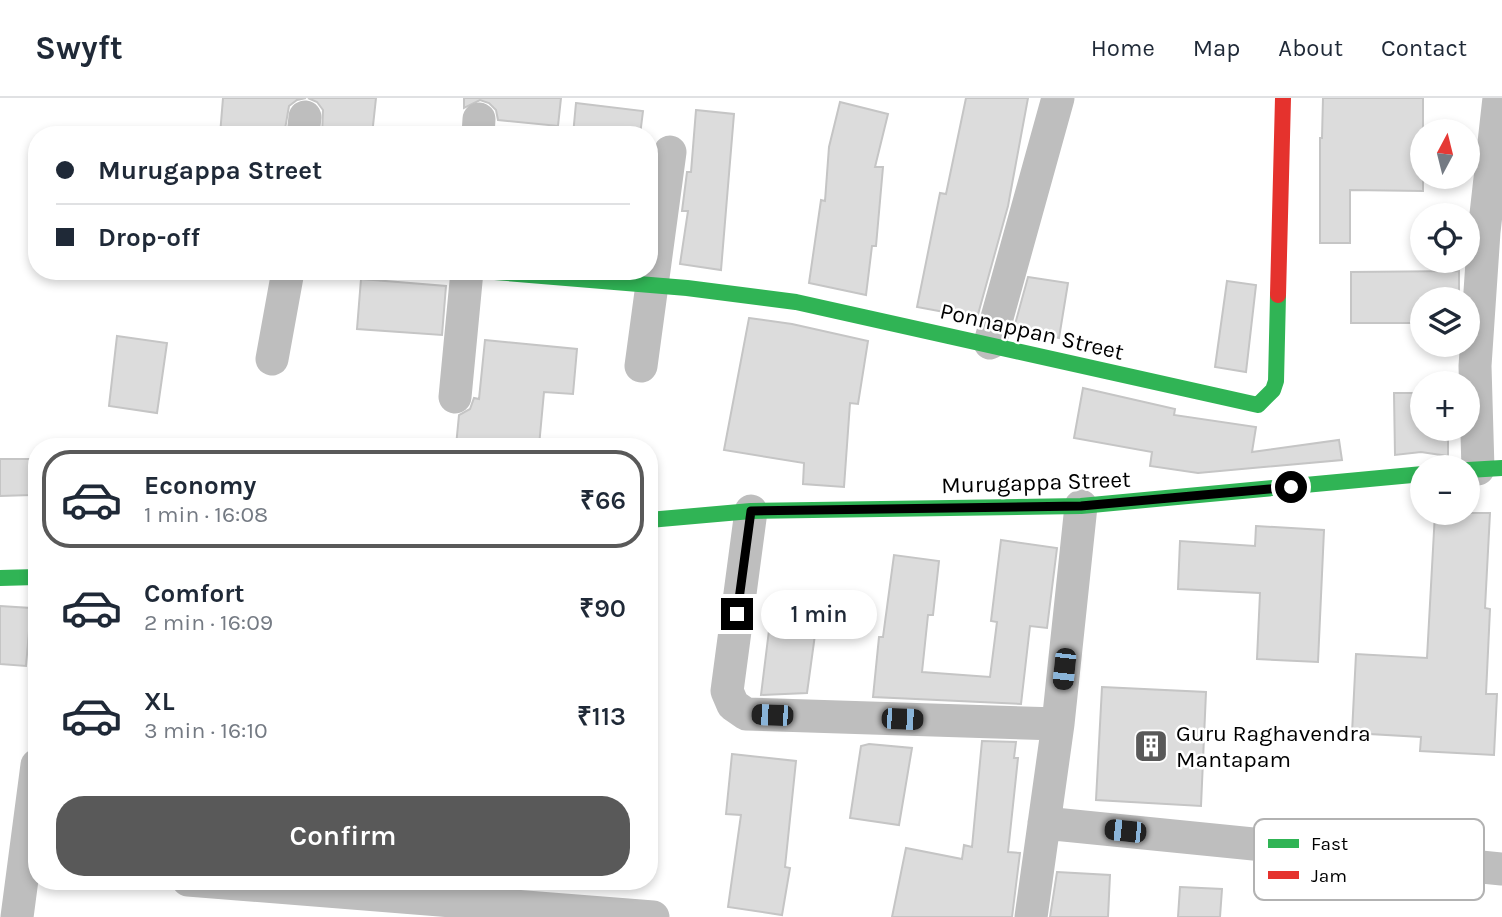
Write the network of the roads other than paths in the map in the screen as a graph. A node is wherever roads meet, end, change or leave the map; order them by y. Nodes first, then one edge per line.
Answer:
1 (1058, 98) edge
2 (1283, 98) edge
3 (1499, 98) edge
4 (670, 152) dead end
5 (658, 252) edge
6 (286, 280) edge
7 (466, 280) edge
8 (593, 280) edge
9 (655, 280) edge
10 (654, 285) junction
11 (990, 343) junction
12 (272, 359) dead end
13 (641, 366) dead end
14 (456, 397) dead end
15 (1483, 469) edge
16 (1410, 475) edge
17 (1081, 506) junction
18 (751, 511) junction
19 (658, 519) edge
20 (28, 577) edge
21 (0, 578) edge
22 (1058, 724) junction
23 (1044, 824) junction
24 (1254, 845) edge
25 (1484, 867) edge
26 (1502, 869) edge
27 (28, 872) edge
28 (314, 890) edge
29 (17, 917) edge
30 (653, 917) edge
31 (1031, 917) edge

1 - 11 street
2 - 11 street, Ponnappan Street
3 - 15 street
4 - 5 street
6 - 12 street
7 - 14 street
8 - 10 street, Ponnappan Street
9 - 10 street
10 - 11 street, Ponnappan Street
10 - 13 street
16 - 17 street, Murugappa Street
17 - 18 street, Murugappa Street
17 - 22 street
18 - 19 street, Murugappa Street
18 - 22 street
20 - 21 street
22 - 23 street
23 - 24 street
23 - 31 street
25 - 26 street
27 - 29 street
28 - 30 street

